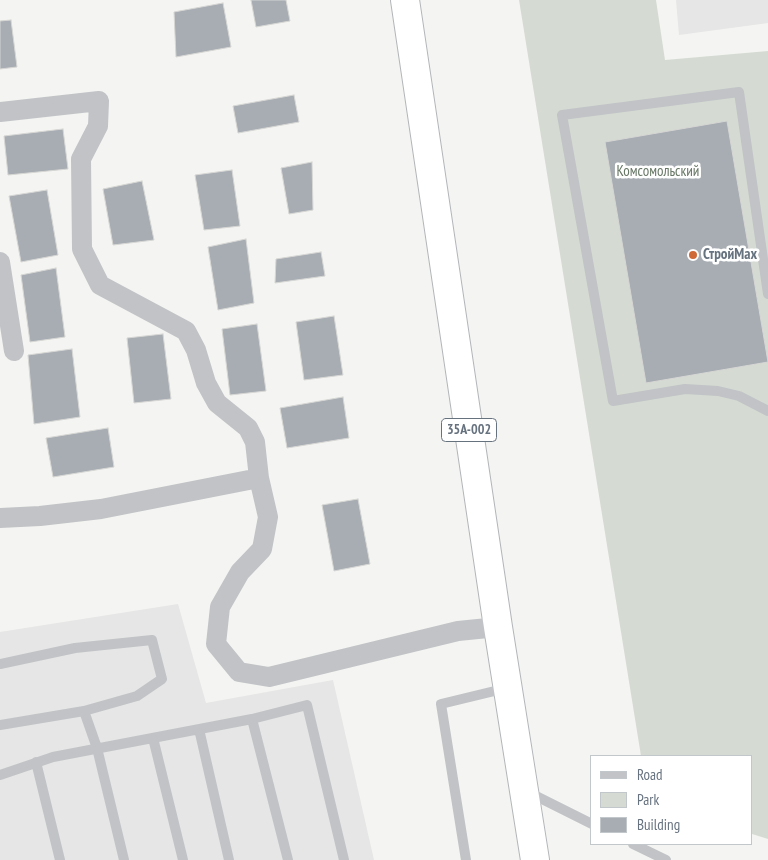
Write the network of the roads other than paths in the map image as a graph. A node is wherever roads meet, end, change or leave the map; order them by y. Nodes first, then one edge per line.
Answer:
1 (405, 0) edge
2 (0, 112) edge
3 (0, 262) edge
4 (768, 294) edge
5 (14, 351) dead end
6 (768, 412) edge
7 (260, 478) junction
8 (0, 518) edge
9 (498, 627) junction
10 (0, 664) edge
11 (508, 688) junction
12 (84, 711) junction
13 (252, 719) junction
14 (0, 725) edge
15 (198, 729) junction
16 (153, 738) junction
17 (97, 748) junction
18 (36, 762) junction
19 (0, 775) edge
20 (525, 791) junction
21 (590, 823) edge
22 (635, 845) edge
23 (60, 860) edge
24 (124, 860) edge
25 (183, 860) edge
26 (229, 860) edge
27 (288, 860) edge
28 (344, 860) edge
29 (466, 860) edge
30 (535, 860) edge
31 (666, 860) edge

1 - 9 highway, 35А-002
2 - 7 street
3 - 5 street
4 - 6 lane
7 - 8 street
7 - 9 street
9 - 11 highway, 35А-002
10 - 12 lane
11 - 20 highway, 35А-002
11 - 29 lane
12 - 14 lane
12 - 17 lane
13 - 15 lane
13 - 27 lane
13 - 28 lane
15 - 16 lane
15 - 26 lane
16 - 17 lane
16 - 25 lane
17 - 18 lane
17 - 24 lane
18 - 19 lane
18 - 23 lane
20 - 21 lane
20 - 30 highway, 35А-002
22 - 31 lane

